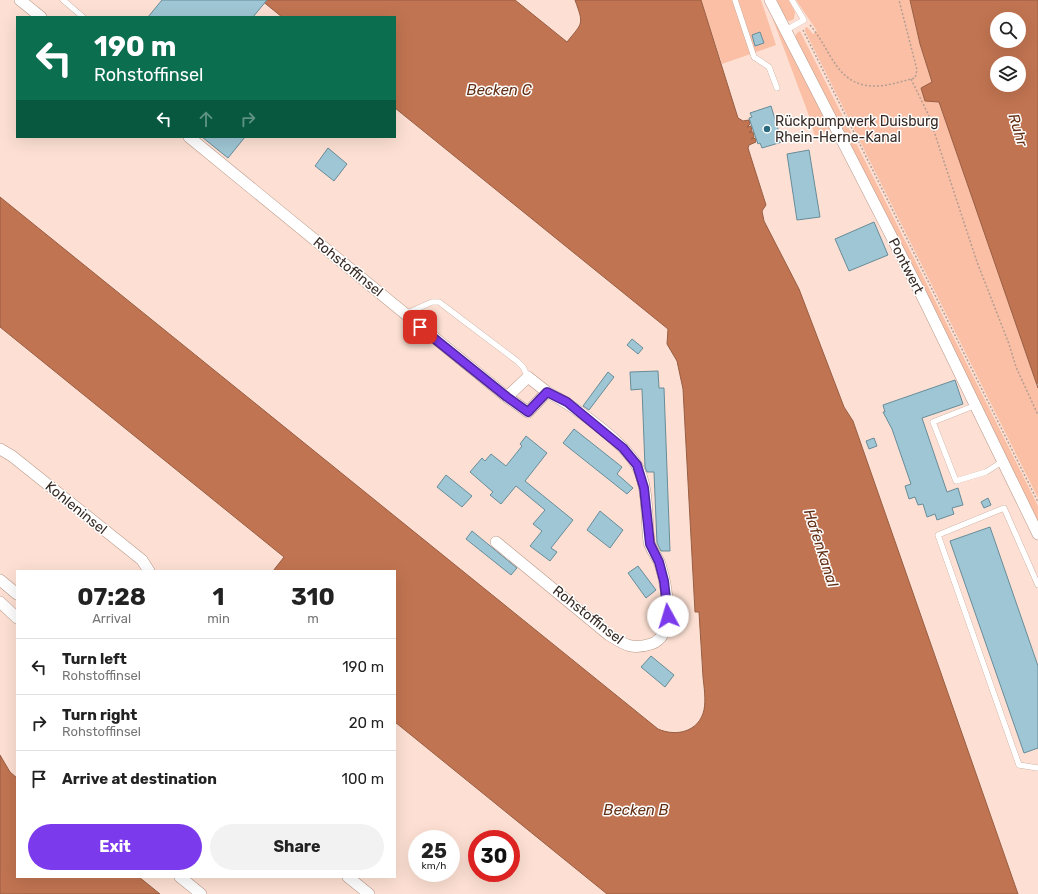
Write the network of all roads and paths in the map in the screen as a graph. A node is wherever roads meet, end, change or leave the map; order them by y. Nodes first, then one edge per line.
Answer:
1 (20, 0) edge
2 (62, 0) edge
3 (735, 0) edge
4 (770, 0) edge
5 (792, 0) edge
6 (898, 0) edge
7 (40, 16) edge
8 (82, 16) edge
9 (804, 20) junction
10 (786, 30) junction
11 (911, 79) junction
12 (777, 88) dead end
13 (190, 138) edge
14 (404, 314) junction
15 (528, 377) junction
16 (547, 392) junction
17 (507, 397) junction
18 (976, 406) junction
19 (1038, 415) edge
20 (0, 448) edge
21 (1003, 461) junction
22 (1038, 502) edge
23 (1038, 534) edge
24 (496, 542) dead end
25 (147, 570) edge
26 (0, 580) edge
27 (1038, 585) edge
28 (16, 593) edge
29 (0, 602) edge
30 (16, 617) edge
31 (1038, 768) edge
32 (181, 878) edge
33 (349, 878) edge
34 (201, 894) edge
35 (369, 894) edge

1 - 7 street
2 - 8 lane
3 - 12 lane
4 - 10 street, Pontwert
5 - 9 lane
6 - 11 path
9 - 10 lane
9 - 11 path
9 - 22 path
10 - 18 street, Pontwert
11 - 19 path
13 - 14 street, Rohstoffinsel
14 - 15 lane
14 - 17 street, Rohstoffinsel
15 - 16 street, Rohstoffinsel
15 - 17 street
16 - 17 street, Rohstoffinsel
16 - 24 street, Rohstoffinsel
18 - 21 street, Pontwert
18 - 21 lane
20 - 25 street, Kohleninsel
21 - 23 street, Pontwert
26 - 28 street
27 - 31 lane
29 - 30 street
32 - 34 street
33 - 35 street

